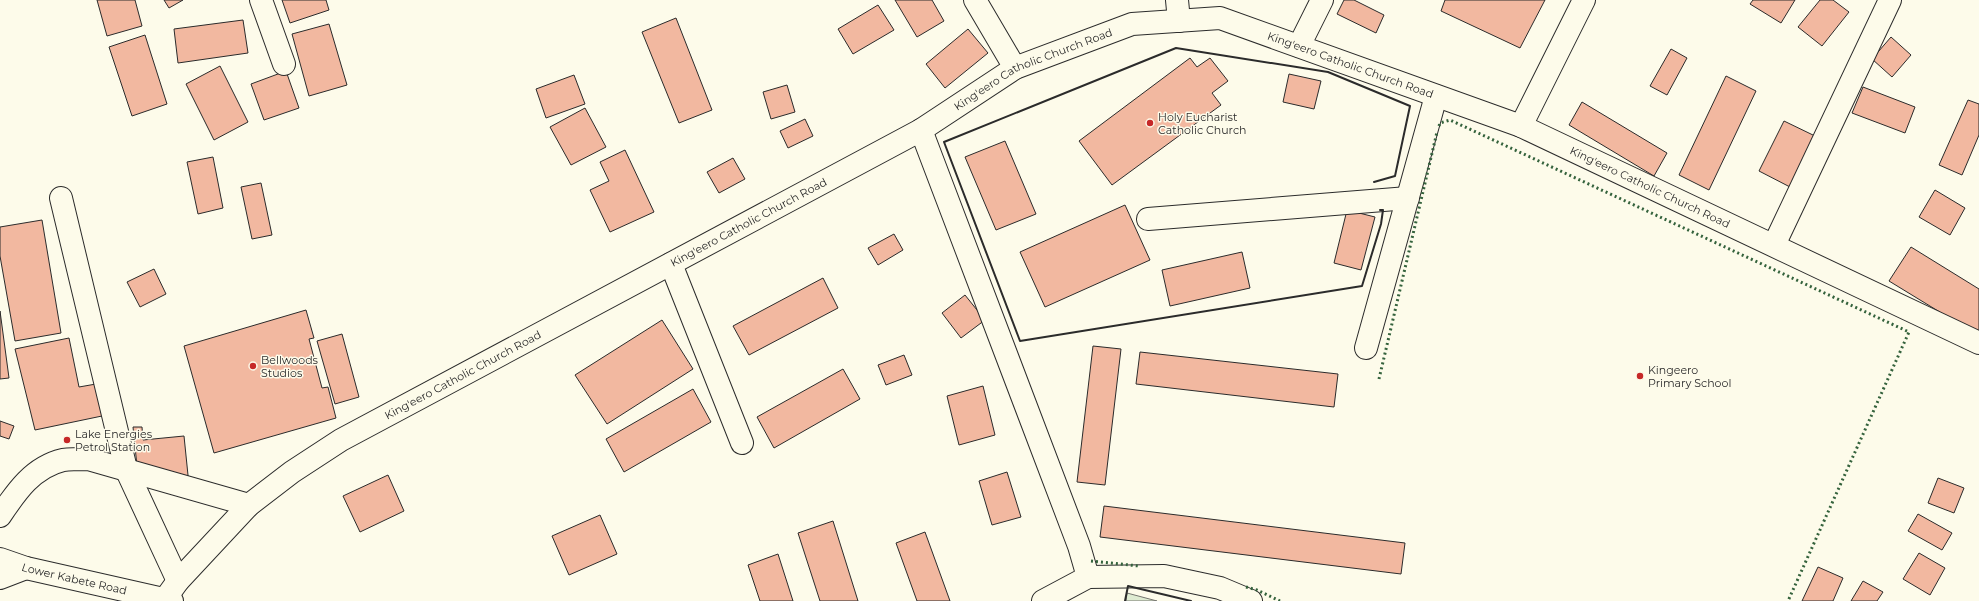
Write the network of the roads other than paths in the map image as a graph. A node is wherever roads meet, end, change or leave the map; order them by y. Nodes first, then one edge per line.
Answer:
1 (261, 0) edge
2 (975, 0) edge
3 (1322, 0) edge
4 (1584, 0) edge
5 (1890, 0) edge
6 (1178, 10) edge
7 (1299, 46) junction
8 (284, 64) dead end
9 (1015, 68) junction
10 (1436, 96) junction
11 (1521, 126) junction
12 (921, 130) junction
13 (61, 198) dead end
14 (1408, 198) junction
15 (1148, 219) dead end
16 (1774, 245) junction
17 (671, 264) junction
18 (1979, 343) edge
19 (1366, 348) dead end
20 (742, 443) dead end
21 (126, 469) junction
22 (249, 505) junction
23 (0, 516) edge
24 (0, 558) edge
25 (26, 568) junction
26 (1088, 577) junction
27 (0, 578) edge
28 (172, 593) edge
29 (1043, 601) edge
30 (1251, 601) edge

1 - 8 street
2 - 9 street
3 - 7 street
4 - 11 street
5 - 16 street
6 - 7 street, King'eero Catholic Church Road
6 - 9 street, King'eero Catholic Church Road
7 - 10 street, King'eero Catholic Church Road
9 - 12 street, King'eero Catholic Church Road
10 - 11 street, King'eero Catholic Church Road
10 - 14 street
11 - 16 street, King'eero Catholic Church Road
12 - 17 street, King'eero Catholic Church Road
12 - 26 street
13 - 21 street
14 - 15 street
14 - 19 street
16 - 18 street, King'eero Catholic Church Road
17 - 20 street
17 - 22 street, King'eero Catholic Church Road
21 - 22 street
21 - 23 street
21 - 28 street
22 - 28 street, King'eero Catholic Church Road
24 - 25 street, Lower Kabete Road
25 - 27 street
25 - 28 street, Lower Kabete Road
26 - 29 street
26 - 30 street

